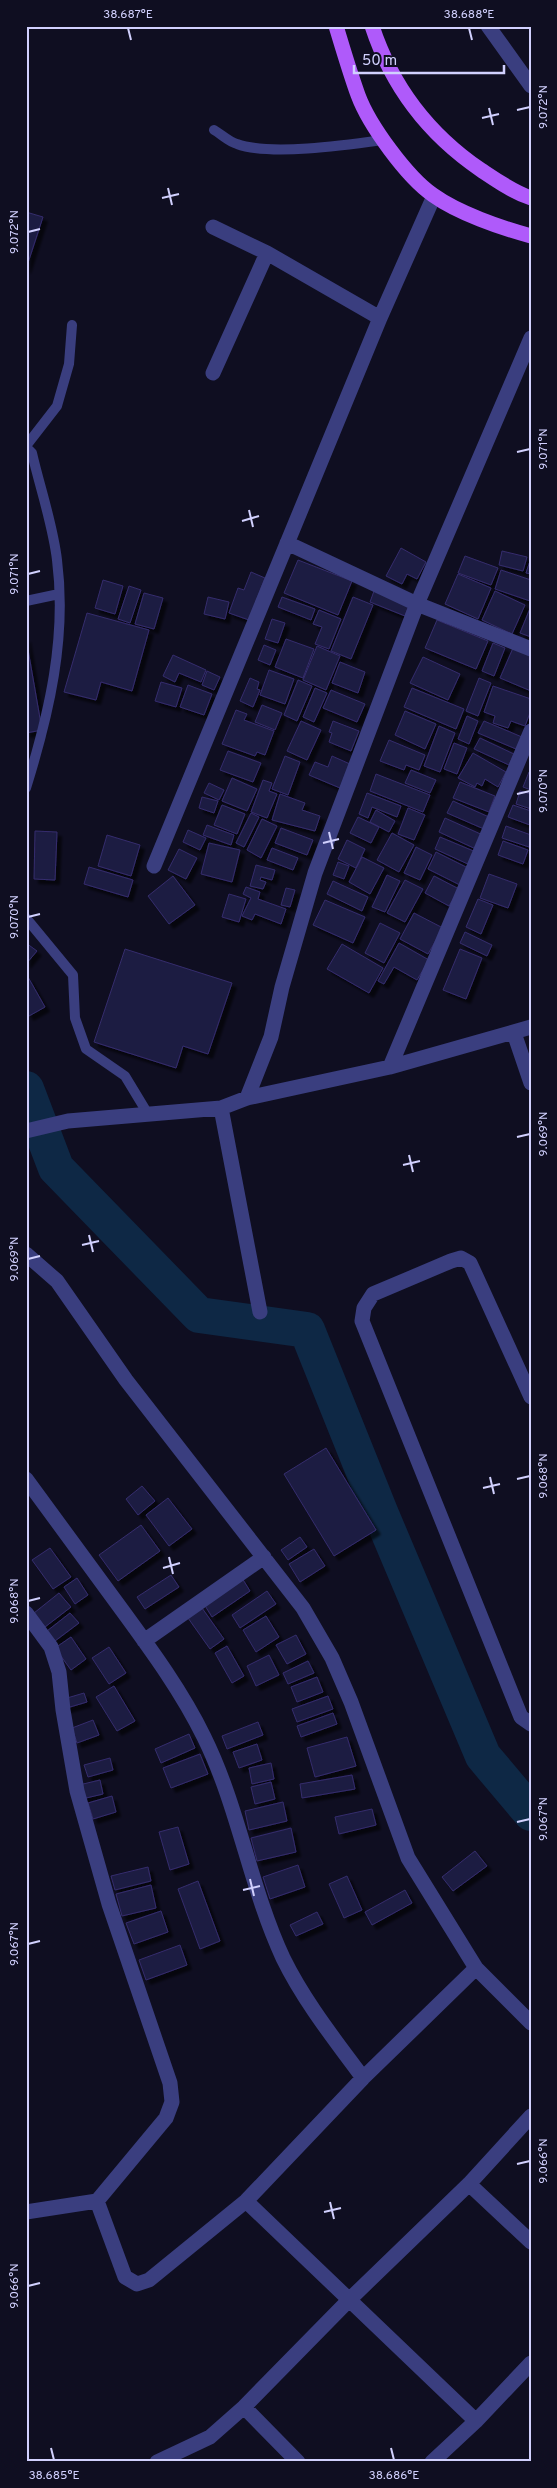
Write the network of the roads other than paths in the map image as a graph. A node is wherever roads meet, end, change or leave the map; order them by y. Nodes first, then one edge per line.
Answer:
1 (336, 26) edge
2 (372, 26) edge
3 (488, 26) edge
4 (531, 86) edge
5 (214, 130) dead end
6 (383, 140) junction
7 (434, 196) junction
8 (531, 198) edge
9 (213, 227) dead end
10 (531, 236) edge
11 (267, 253) junction
12 (380, 318) junction
13 (72, 325) dead end
14 (531, 338) edge
15 (213, 373) dead end
16 (26, 446) edge
17 (287, 543) junction
18 (59, 594) junction
19 (26, 601) edge
20 (418, 604) junction
21 (531, 649) edge
22 (531, 731) edge
23 (26, 788) edge
24 (154, 866) dead end
25 (26, 918) edge
26 (531, 1027) edge
27 (514, 1033) junction
28 (390, 1067) junction
29 (531, 1082) edge
30 (247, 1098) junction
31 (220, 1108) junction
32 (148, 1114) junction
33 (26, 1130) edge
34 (26, 1254) edge
35 (260, 1312) dead end
36 (531, 1397) edge
37 (26, 1478) edge
38 (264, 1557) junction
39 (26, 1613) edge
40 (144, 1641) junction
41 (531, 1724) edge
42 (476, 1968) junction
43 (531, 2024) edge
44 (363, 2078) junction
45 (531, 2116) edge
46 (469, 2184) junction
47 (97, 2201) junction
48 (246, 2201) junction
49 (26, 2212) edge
50 (531, 2242) edge
51 (349, 2300) junction
52 (531, 2364) edge
53 (244, 2407) junction
54 (476, 2421) junction
55 (157, 2462) edge
56 (298, 2462) edge
57 (432, 2462) edge

1 - 6 main road
2 - 8 main road
3 - 4 street
5 - 6 lane
6 - 7 main road
7 - 10 main road
7 - 12 street
9 - 11 street
11 - 12 street
11 - 15 street
12 - 17 street
13 - 16 lane
14 - 20 street
16 - 18 lane
17 - 20 street
17 - 24 street
18 - 19 lane
18 - 23 lane
20 - 21 street
20 - 30 street
22 - 28 street
25 - 32 lane
26 - 27 street
27 - 28 street
27 - 29 street
28 - 30 street
30 - 31 street
31 - 32 street
31 - 35 street
32 - 33 street
34 - 38 street
36 - 41 street
37 - 40 street
38 - 40 street
38 - 42 street
39 - 47 street
40 - 44 street
42 - 43 street
42 - 44 street
44 - 48 street
45 - 46 street
46 - 50 street
46 - 51 street
47 - 48 street
47 - 49 street
48 - 51 street
51 - 53 street
51 - 54 street
52 - 54 street
53 - 55 street
53 - 56 street
54 - 57 street

